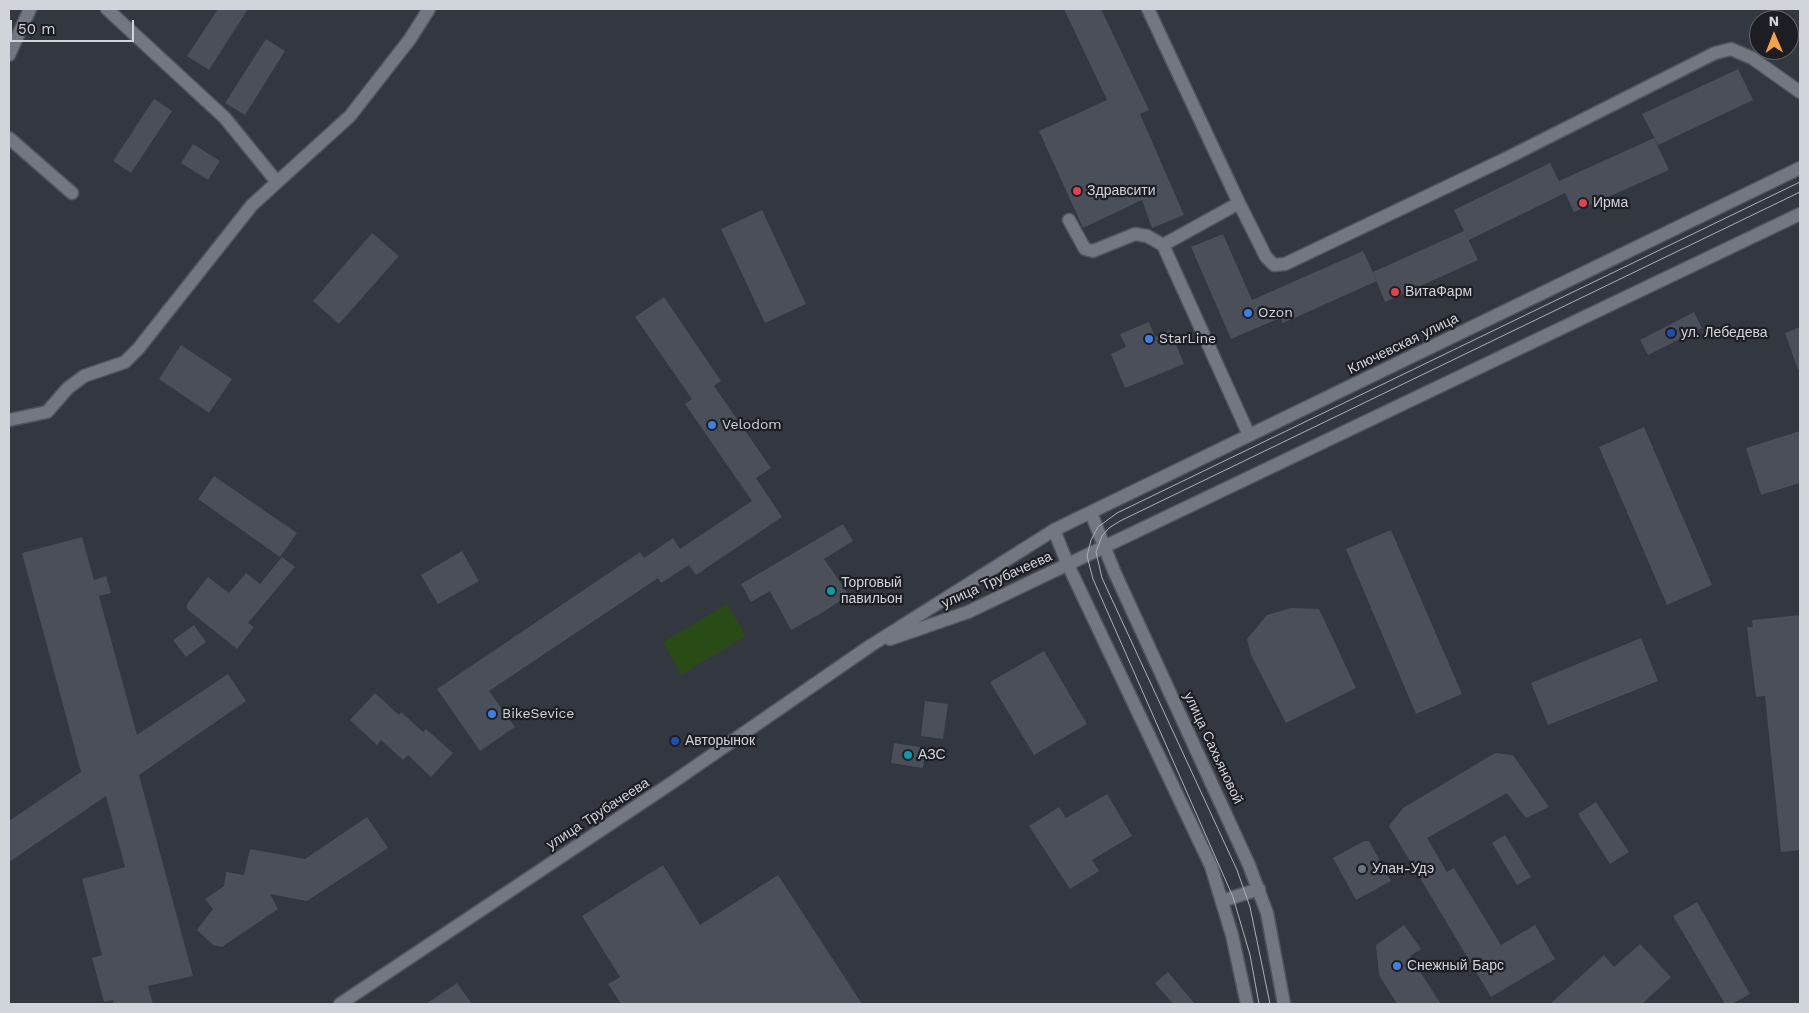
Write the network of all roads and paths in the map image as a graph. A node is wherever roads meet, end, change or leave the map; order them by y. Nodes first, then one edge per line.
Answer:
1 (30, 9) edge
2 (107, 9) edge
3 (429, 9) edge
4 (1148, 9) edge
5 (9, 55) edge
6 (1800, 92) edge
7 (9, 138) edge
8 (1800, 168) edge
9 (277, 182) junction
10 (72, 193) dead end
11 (1239, 204) junction
12 (1800, 214) edge
13 (1069, 220) dead end
14 (1163, 245) junction
15 (9, 420) edge
16 (1249, 435) junction
17 (1091, 512) junction
18 (1073, 521) joint
19 (1054, 530) junction
20 (1106, 547) junction
21 (1068, 565) junction
22 (870, 646) junction
23 (1259, 889) junction
24 (1222, 901) junction
25 (340, 1004) edge
26 (1247, 1004) edge
27 (1284, 1004) edge

1 - 5 main road
2 - 9 main road
3 - 9 main road
4 - 11 main road
6 - 11 main road
7 - 10 main road
8 - 16 main road, Ключевская улица
9 - 15 main road
11 - 14 main road
12 - 20 main road
13 - 14 main road
14 - 16 main road
16 - 17 main road, Ключевская улица
17 - 18 main road, Ключевская улица
17 - 20 main road, улица Сахьяновой
18 - 19 main road, улица Трубачеева
19 - 21 main road
19 - 22 main road, улица Трубачеева
20 - 21 main road, улица Трубачеева
20 - 23 main road, улица Сахьяновой
21 - 22 main road, улица Трубачеева
21 - 24 main road
22 - 25 main road, улица Трубачеева
23 - 24 main road
23 - 27 main road, улица Сахьяновой
24 - 26 main road

